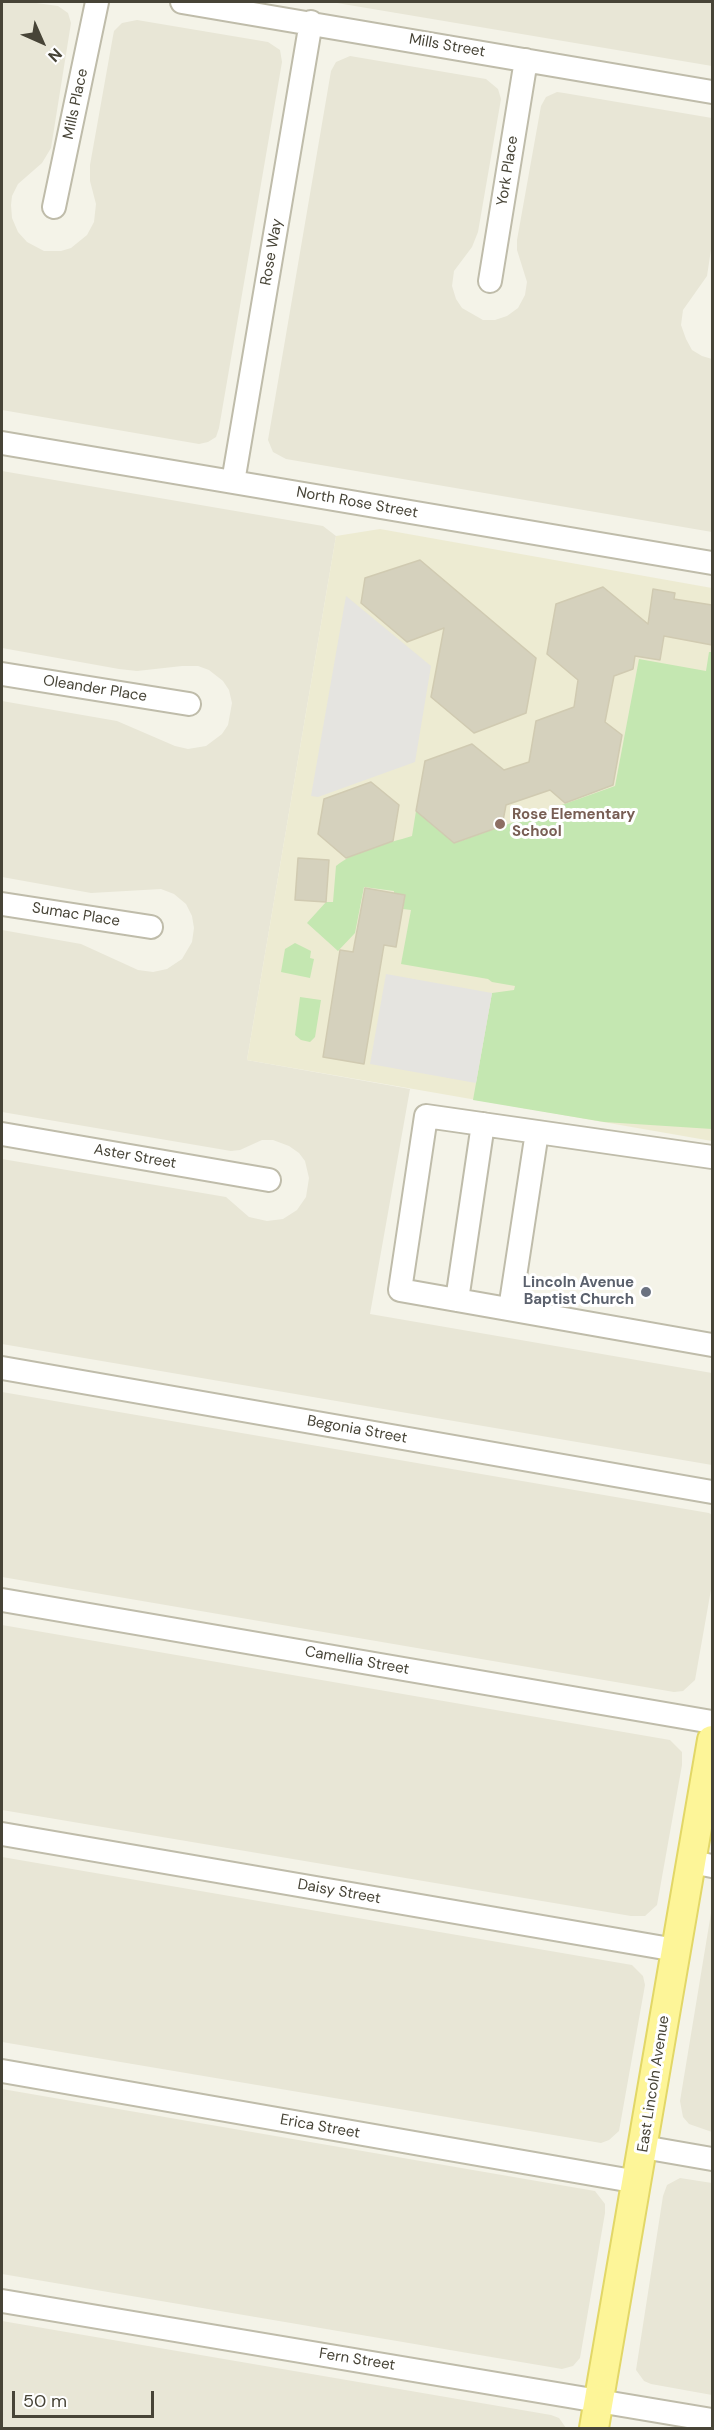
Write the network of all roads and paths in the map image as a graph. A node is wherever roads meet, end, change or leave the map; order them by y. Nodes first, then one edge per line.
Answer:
1 (98, 2) edge
2 (182, 2) edge
3 (311, 22) junction
4 (526, 60) junction
5 (712, 92) edge
6 (54, 207) dead end
7 (490, 281) dead end
8 (2, 443) edge
9 (233, 482) junction
10 (712, 563) edge
11 (2, 674) edge
12 (189, 704) dead end
13 (2, 904) edge
14 (151, 927) dead end
15 (483, 1124) junction
16 (537, 1132) junction
17 (2, 1134) edge
18 (712, 1158) edge
19 (269, 1180) dead end
20 (457, 1300) junction
21 (510, 1310) junction
22 (712, 1345) edge
23 (2, 1368) edge
24 (712, 1492) edge
25 (2, 1600) edge
26 (712, 1722) edge
27 (712, 1740) edge
28 (2, 1834) edge
29 (702, 1864) edge
30 (676, 1950) junction
31 (2, 2071) edge
32 (643, 2147) junction
33 (712, 2159) edge
34 (638, 2182) junction
35 (2, 2301) edge
36 (598, 2400) junction
37 (712, 2420) edge
38 (594, 2428) edge

1 - 6 street, Mills Place
2 - 3 street, Mills Street
3 - 4 street, Mills Street
3 - 9 street, Rose Way
4 - 5 street, Mills Street
4 - 7 street, York Place
8 - 9 street, North Rose Street
9 - 10 street, North Rose Street
11 - 12 street, Oleander Place
13 - 14 street, Sumac Place
15 - 16 street
15 - 20 street
15 - 20 street
16 - 18 street
16 - 21 street
17 - 19 street, Aster Street
20 - 21 street
21 - 22 street
23 - 24 street, Begonia Street
25 - 26 street, Camellia Street
27 - 29 main road, East Lincoln Avenue
28 - 30 street, Daisy Street
29 - 30 main road, East Lincoln Avenue
30 - 32 main road, East Lincoln Avenue
31 - 34 street, Erica Street
32 - 33 street
32 - 34 main road, East Lincoln Avenue
34 - 36 main road, East Lincoln Avenue
35 - 36 street, Fern Street
36 - 37 street, Fern Street
36 - 38 main road, East Lincoln Avenue

